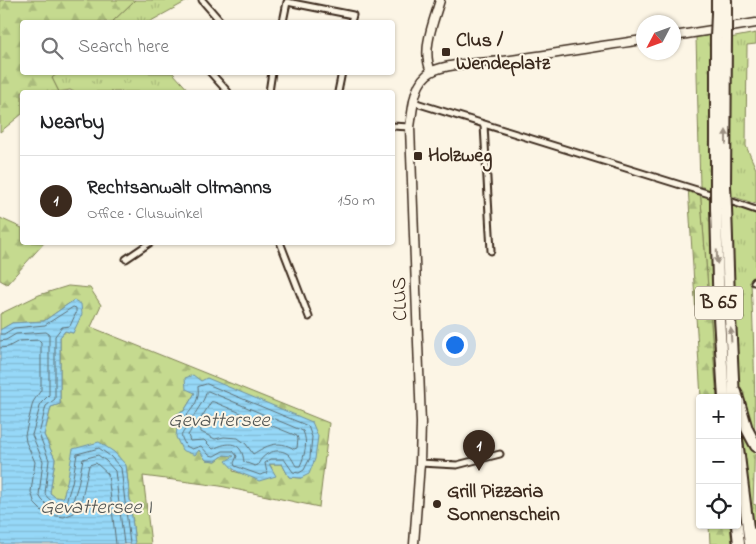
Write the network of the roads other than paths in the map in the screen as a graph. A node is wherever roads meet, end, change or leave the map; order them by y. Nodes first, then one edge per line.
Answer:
1 (202, 0) edge
2 (440, 0) edge
3 (717, 0) edge
4 (726, 0) edge
5 (721, 12) junction
6 (219, 20) edge
7 (283, 20) edge
8 (352, 20) edge
9 (756, 23) edge
10 (681, 35) edge
11 (636, 41) edge
12 (432, 71) junction
13 (213, 75) edge
14 (271, 75) edge
15 (341, 75) edge
16 (226, 90) edge
17 (268, 90) edge
18 (338, 90) edge
19 (413, 102) junction
20 (484, 125) junction
21 (395, 126) edge
22 (410, 127) junction
23 (721, 208) junction
24 (756, 210) edge
25 (147, 245) edge
26 (281, 245) edge
27 (491, 252) dead end
28 (126, 259) dead end
29 (309, 318) dead end
30 (733, 384) junction
31 (724, 394) edge
32 (734, 394) edge
33 (756, 446) edge
34 (500, 454) dead end
35 (420, 463) junction
36 (741, 472) edge
37 (737, 529) edge
38 (756, 533) edge
39 (414, 544) edge
40 (739, 544) edge
41 (750, 544) edge
42 (755, 544) edge

1 - 6 street
2 - 12 main road
3 - 5 highway, B 65
4 - 5 highway, B 65
5 - 23 highway, B 65, bridge
7 - 8 street
9 - 10 main road
11 - 12 main road
12 - 19 main road, CLUS
13 - 16 street
14 - 17 street
15 - 18 street
19 - 20 street
19 - 22 main road, CLUS
20 - 24 street
20 - 27 street
21 - 22 street
22 - 35 main road, CLUS
30 -> 23 highway, B 65
23 -> 31 highway, B 65
25 - 28 street
26 - 29 street
30 - 32 highway, B 65
30 - 33 highway
34 - 35 street
35 - 39 main road, CLUS
36 - 41 highway
37 - 40 highway
38 - 42 highway

